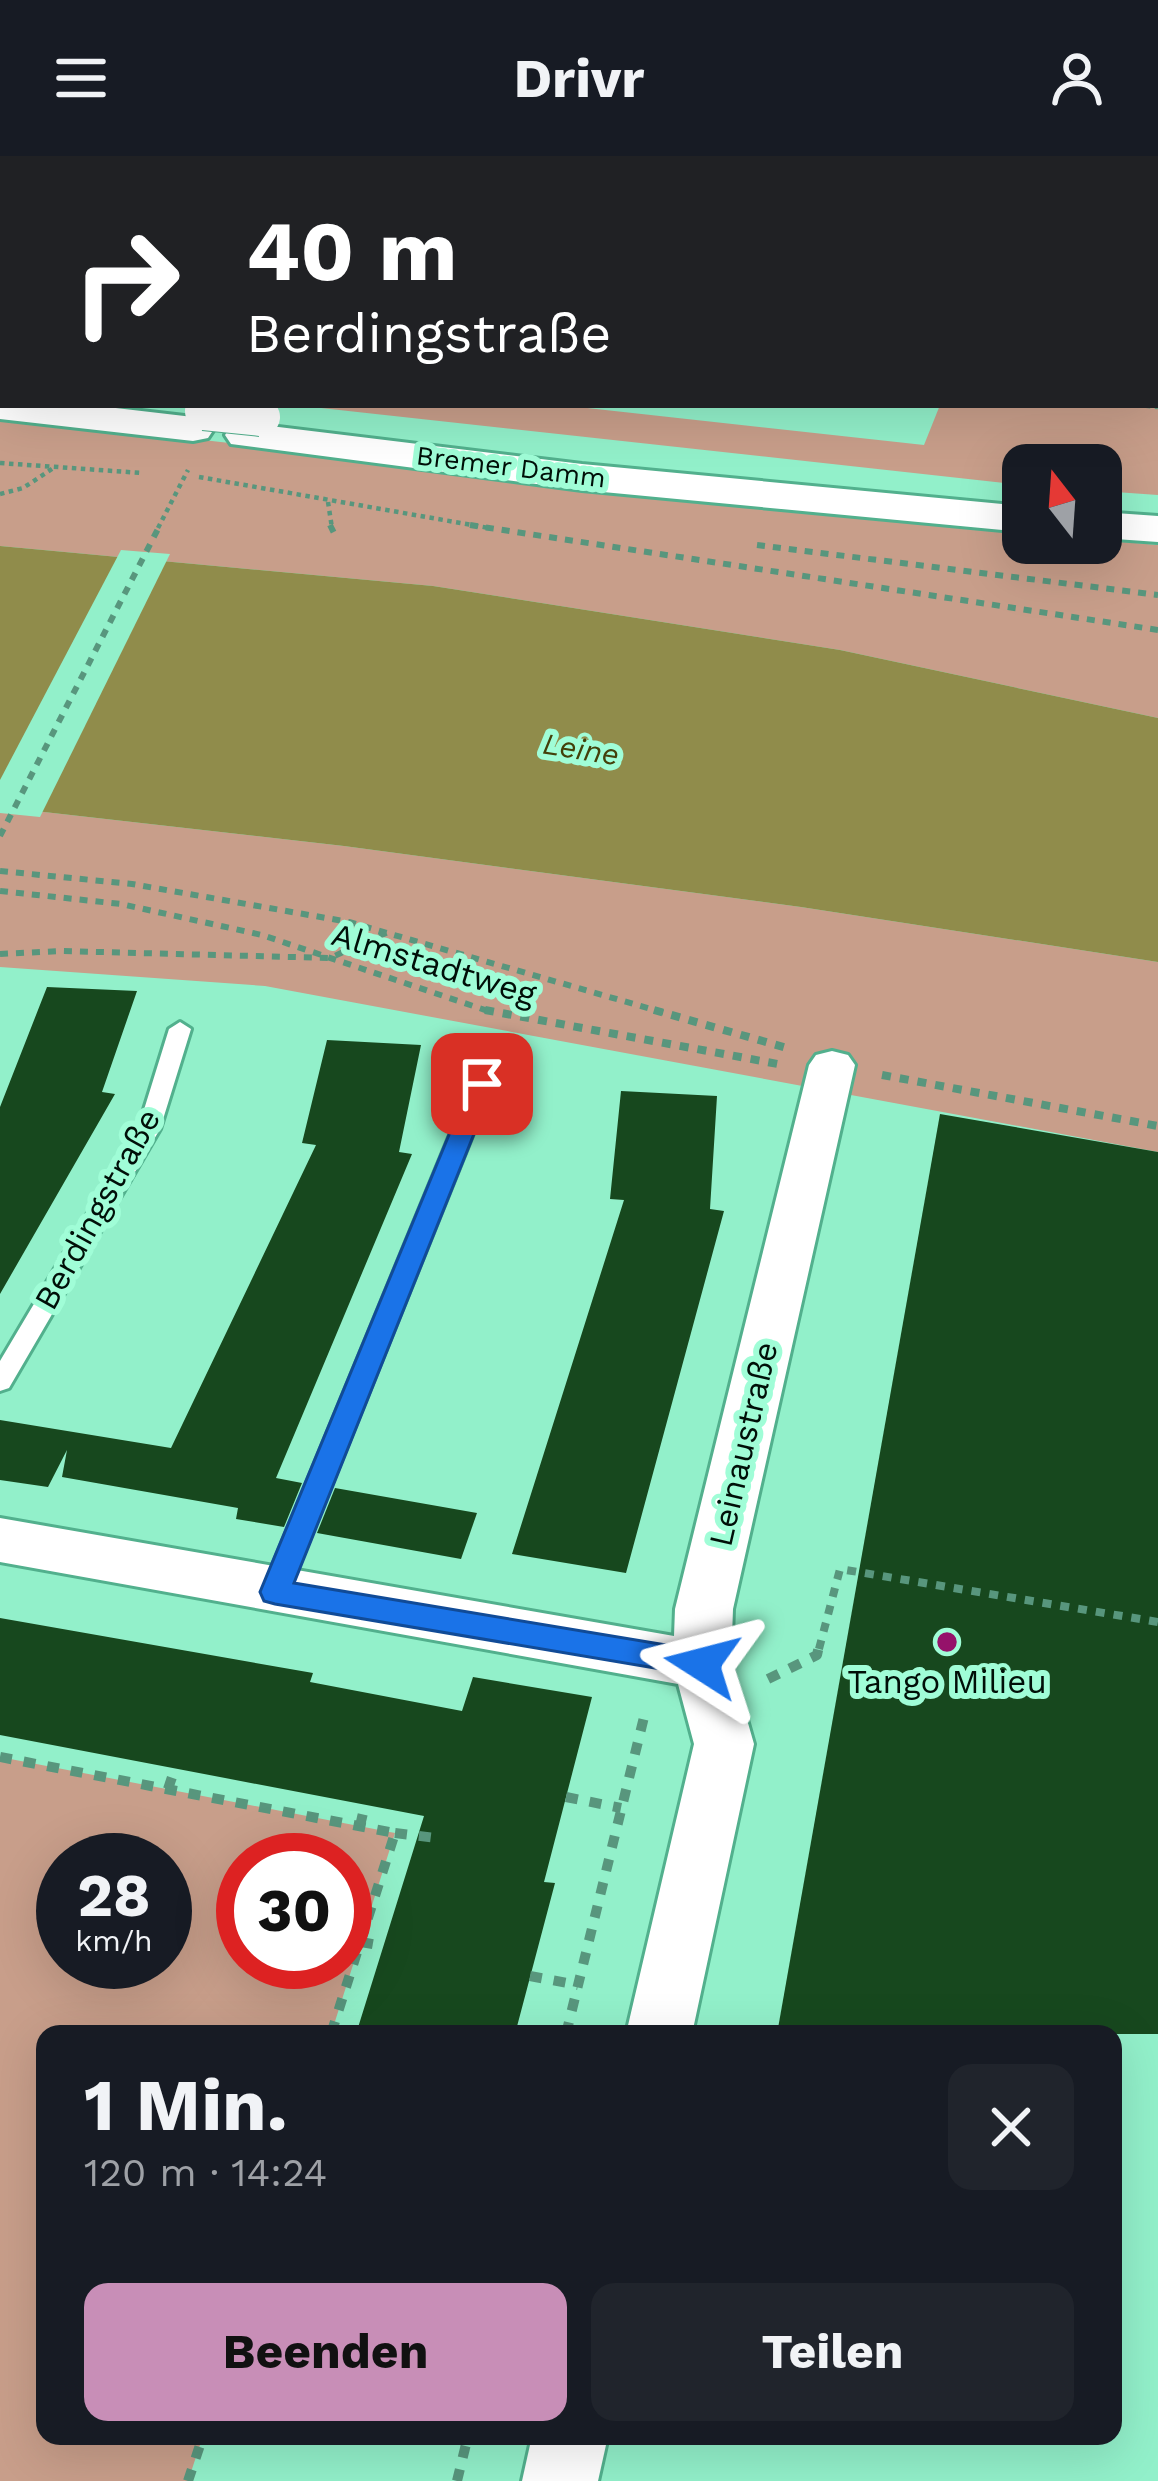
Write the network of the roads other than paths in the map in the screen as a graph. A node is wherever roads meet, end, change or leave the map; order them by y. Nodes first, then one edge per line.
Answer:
1 (15, 408) edge
2 (158, 408) edge
3 (199, 420) junction
4 (254, 426) junction
5 (1002, 496) edge
6 (1122, 506) edge
7 (1158, 508) edge
8 (1002, 516) edge
9 (1122, 526) edge
10 (1158, 529) edge
11 (180, 1029) dead end
12 (832, 1066) road end
13 (482, 1084) dead end
14 (0, 1382) edge
15 (0, 1540) edge
16 (275, 1592) junction
17 (680, 1660) junction
18 (661, 2025) edge

1 - 3 main road, Bremer Damm
2 - 3 main road, Bremer Damm
3 - 4 main road, Bremer Damm
4 - 5 main road, Bremer Damm
4 - 8 main road, Bremer Damm
6 - 7 main road
9 - 10 main road
11 - 14 lane, Berdingstraße
12 - 17 street, Leinaustraße
13 - 16 lane
15 - 16 street
16 - 17 street
17 - 18 street, Leinaustraße

